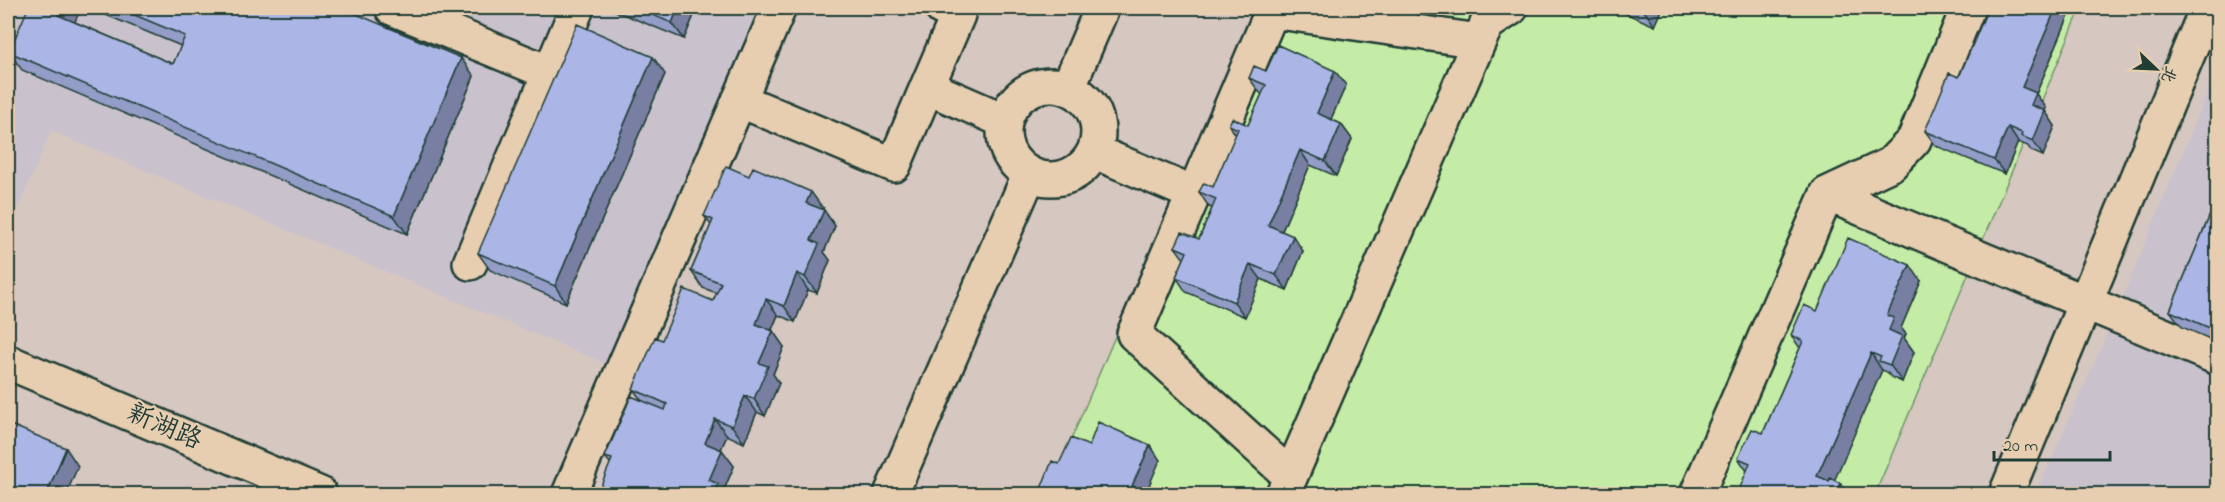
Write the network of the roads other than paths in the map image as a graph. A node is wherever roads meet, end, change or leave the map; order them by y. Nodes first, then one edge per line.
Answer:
1 (392, 8) edge
2 (577, 8) edge
3 (779, 8) edge
4 (942, 8) edge
5 (1102, 8) edge
6 (1511, 8) edge
7 (1968, 8) edge
8 (2207, 8) edge
9 (1479, 41) junction
10 (550, 73) junction
11 (927, 87) junction
12 (1068, 88) junction
13 (739, 100) junction
14 (1005, 121) junction
15 (1095, 152) junction
16 (1029, 175) junction
17 (1194, 194) junction
18 (1827, 194) junction
19 (471, 263) dead end
20 (2085, 301) junction
21 (2217, 358) edge
22 (8, 362) edge
23 (1287, 485) edge
24 (320, 495) edge
25 (569, 495) edge
26 (891, 495) edge
27 (1697, 495) edge
28 (2006, 495) edge

1 - 10 street
2 - 10 street
3 - 13 street
4 - 11 street
5 - 12 street
6 - 9 street
7 - 18 street
8 - 20 street
9 - 17 street
9 - 23 street
10 - 19 street
11 - 13 street
11 - 14 street
12 - 14 street
12 - 15 street
13 - 25 street
14 - 16 street
15 - 16 street
15 - 17 street
16 - 26 street
17 - 23 street
18 - 20 street
18 - 27 street
20 - 21 street
20 - 28 street
22 - 24 street, 新湖路

